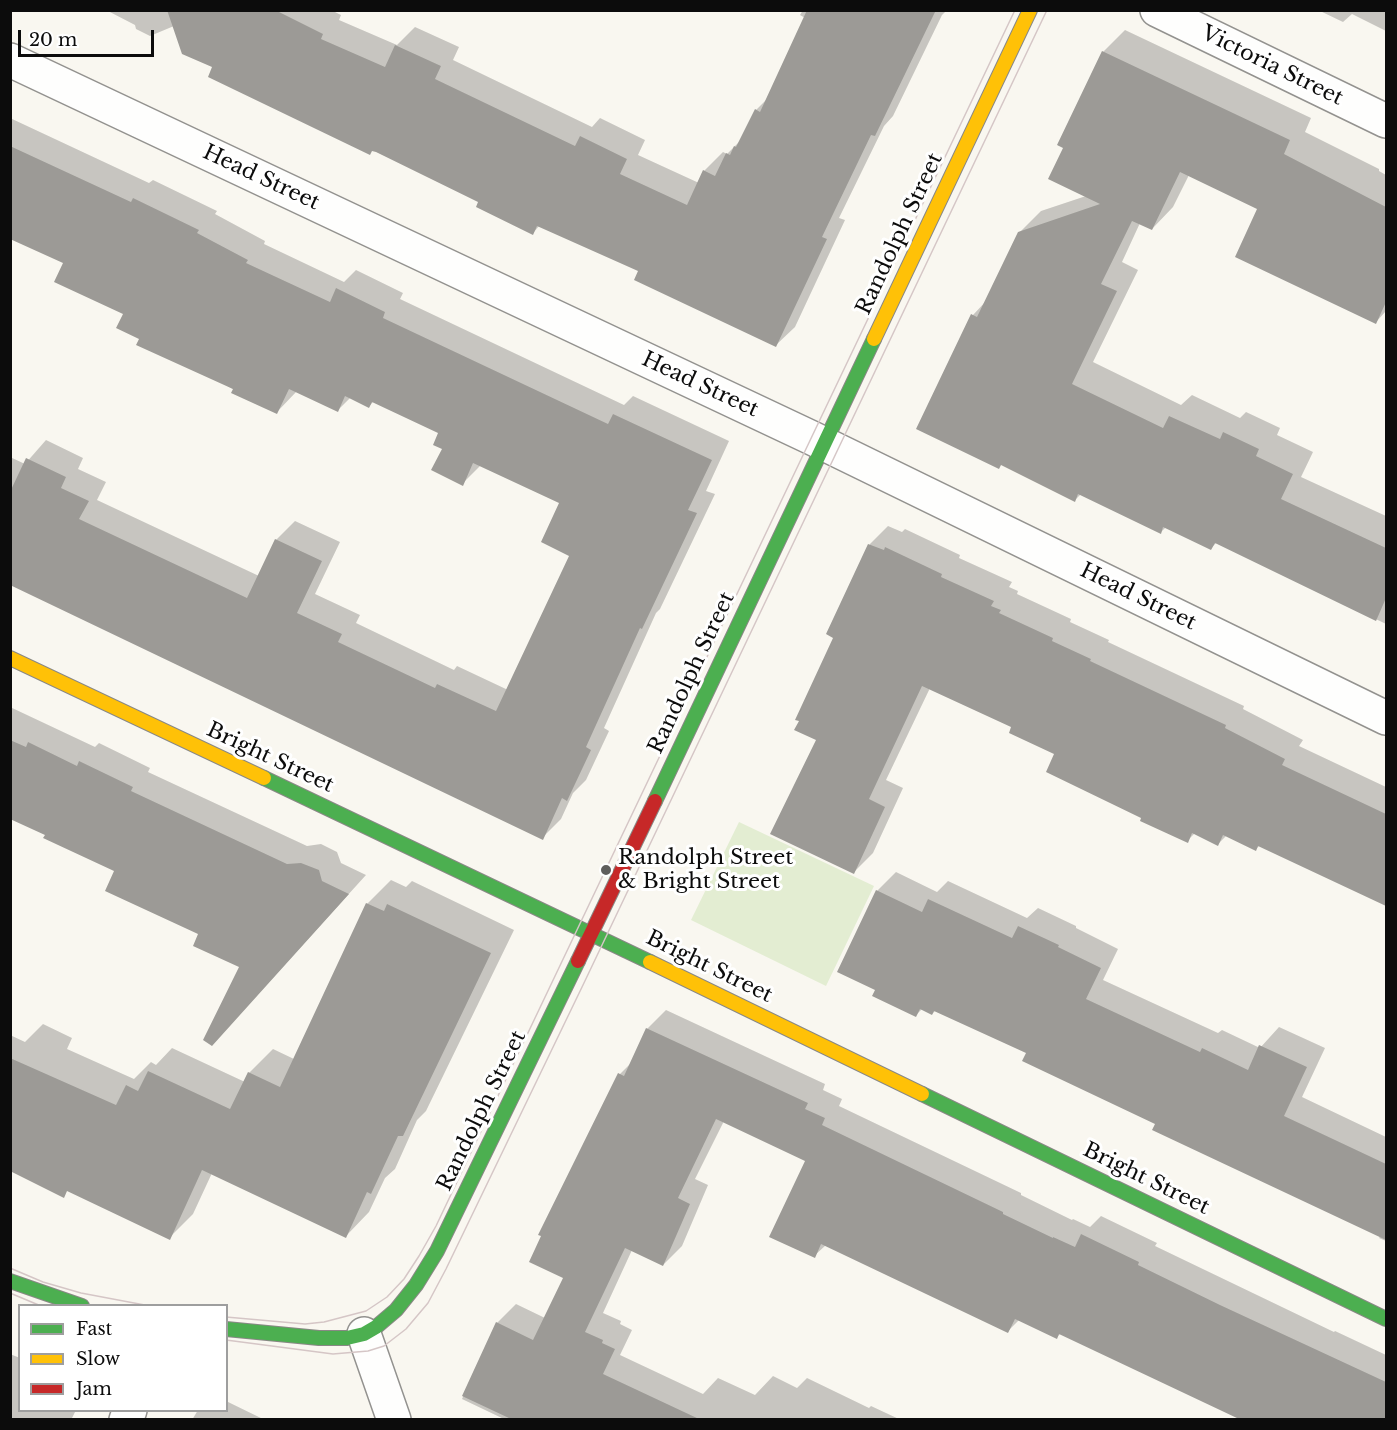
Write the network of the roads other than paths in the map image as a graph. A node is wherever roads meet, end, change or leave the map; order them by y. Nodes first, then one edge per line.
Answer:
1 (1030, 10) edge
2 (1157, 10) edge
3 (10, 60) edge
4 (1386, 121) edge
5 (824, 444) junction
6 (10, 658) edge
7 (1386, 718) edge
8 (592, 933) junction
9 (10, 1281) edge
10 (79, 1304) edge
11 (1386, 1319) edge
12 (228, 1329) edge
13 (364, 1334) junction
14 (394, 1419) edge

1 - 5 street, Randolph Street
2 - 4 street, Victoria Street
3 - 5 street, Head Street
5 - 7 street, Head Street
5 - 8 street, Randolph Street
6 - 8 street, Bright Street
8 - 11 street, Bright Street
8 - 13 street, Randolph Street
9 - 10 street
12 - 13 street
13 - 14 street

